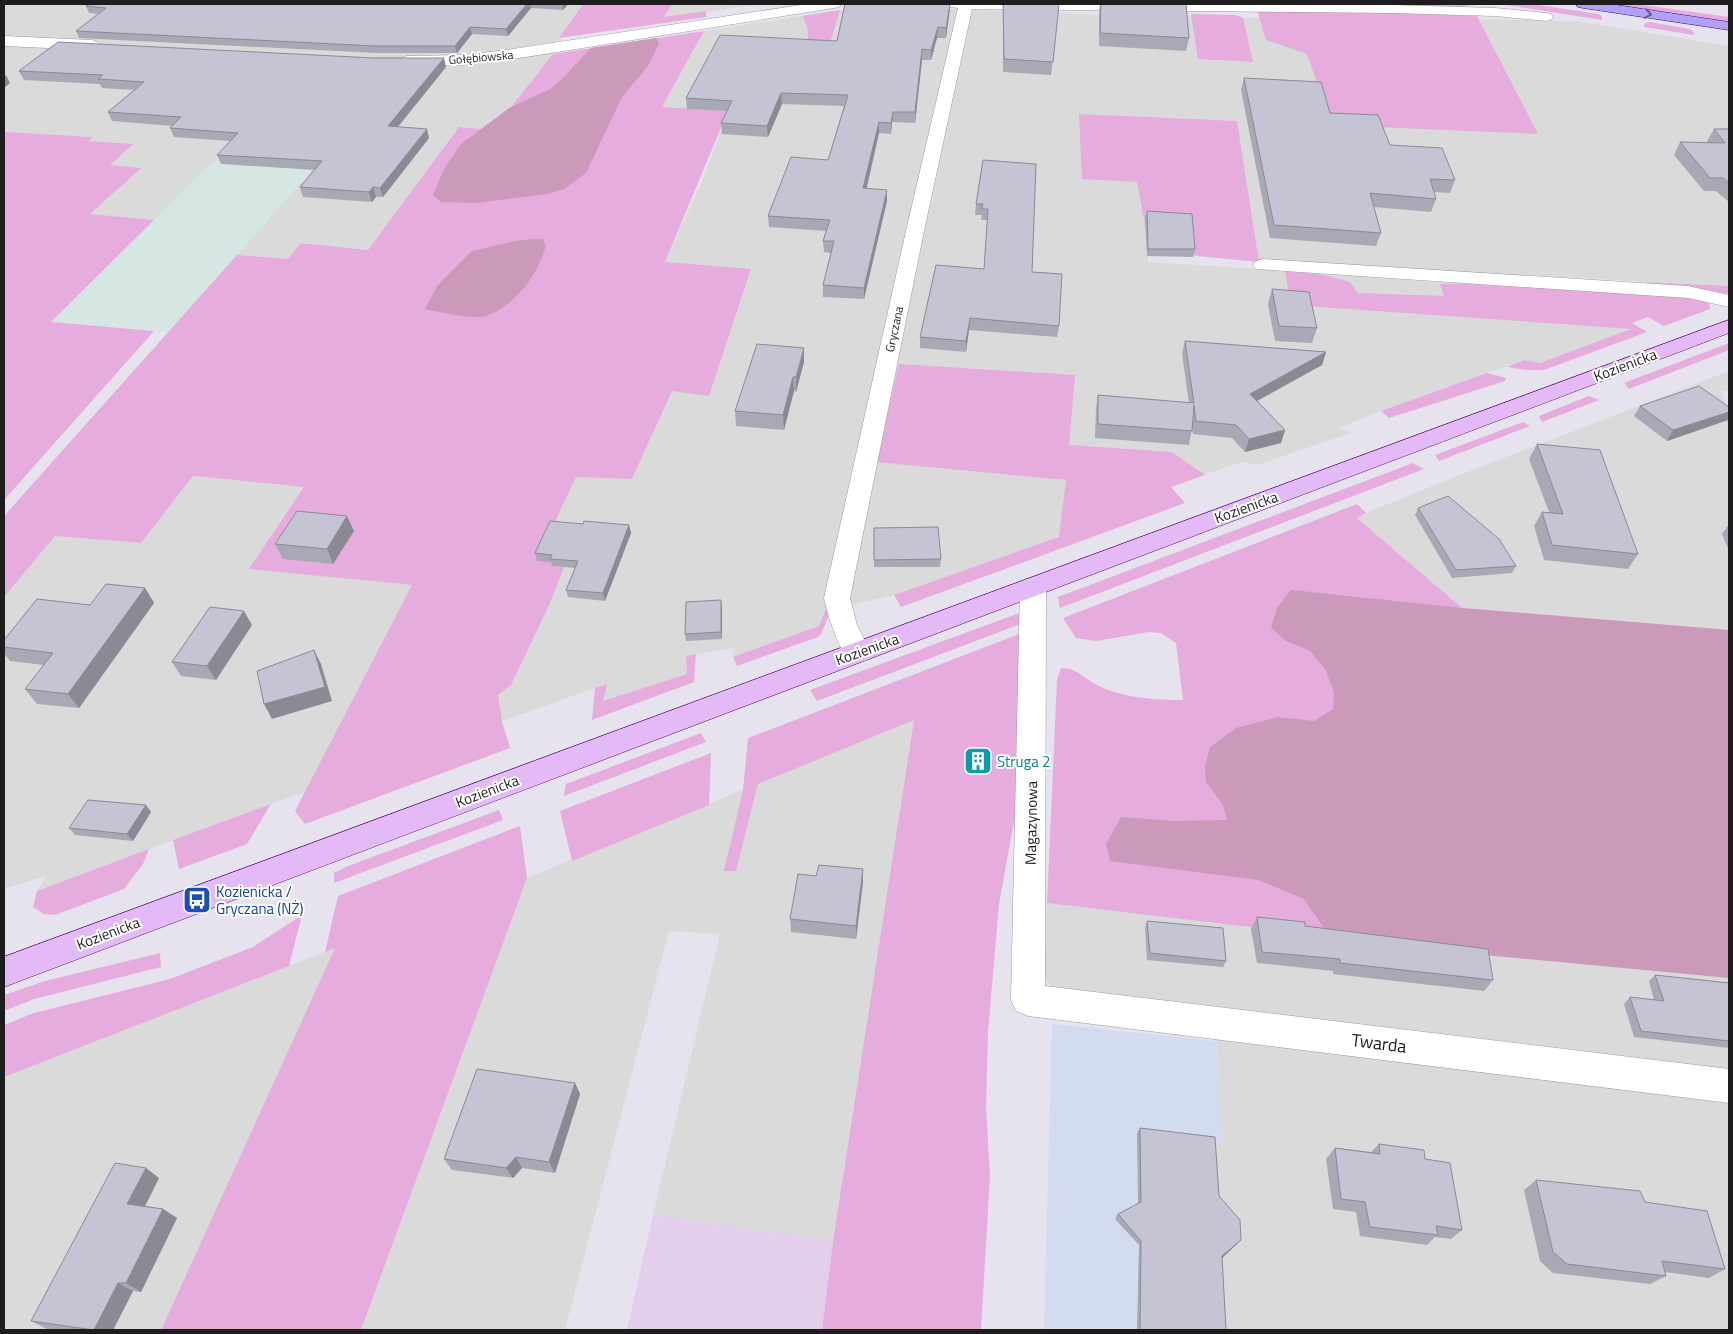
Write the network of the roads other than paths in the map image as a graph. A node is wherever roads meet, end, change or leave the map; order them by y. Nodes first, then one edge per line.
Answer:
1 (834, 4) edge
2 (955, 4) edge
3 (966, 4) edge
4 (1583, 4) edge
5 (1669, 4) edge
6 (1729, 12) edge
7 (1546, 17) dead end
8 (1729, 26) edge
9 (4, 41) edge
10 (106, 46) edge
11 (394, 60) edge
12 (1263, 264) dead end
13 (1729, 301) edge
14 (1729, 326) edge
15 (1033, 587) junction
16 (857, 653) junction
17 (4, 972) edge
18 (1028, 1000) joint
19 (1729, 1086) edge

1 - 11 street, Gołębiowska
2 - 3 street
3 - 7 street
3 - 16 street, Gryczana
4 -> 8 main road
5 - 6 main road
9 - 10 street
12 - 13 street
14 - 15 main road, Kozienicka
15 - 16 main road, Kozienicka
15 - 18 street, Magazynowa
16 - 17 main road, Kozienicka
18 - 19 street, Twarda

